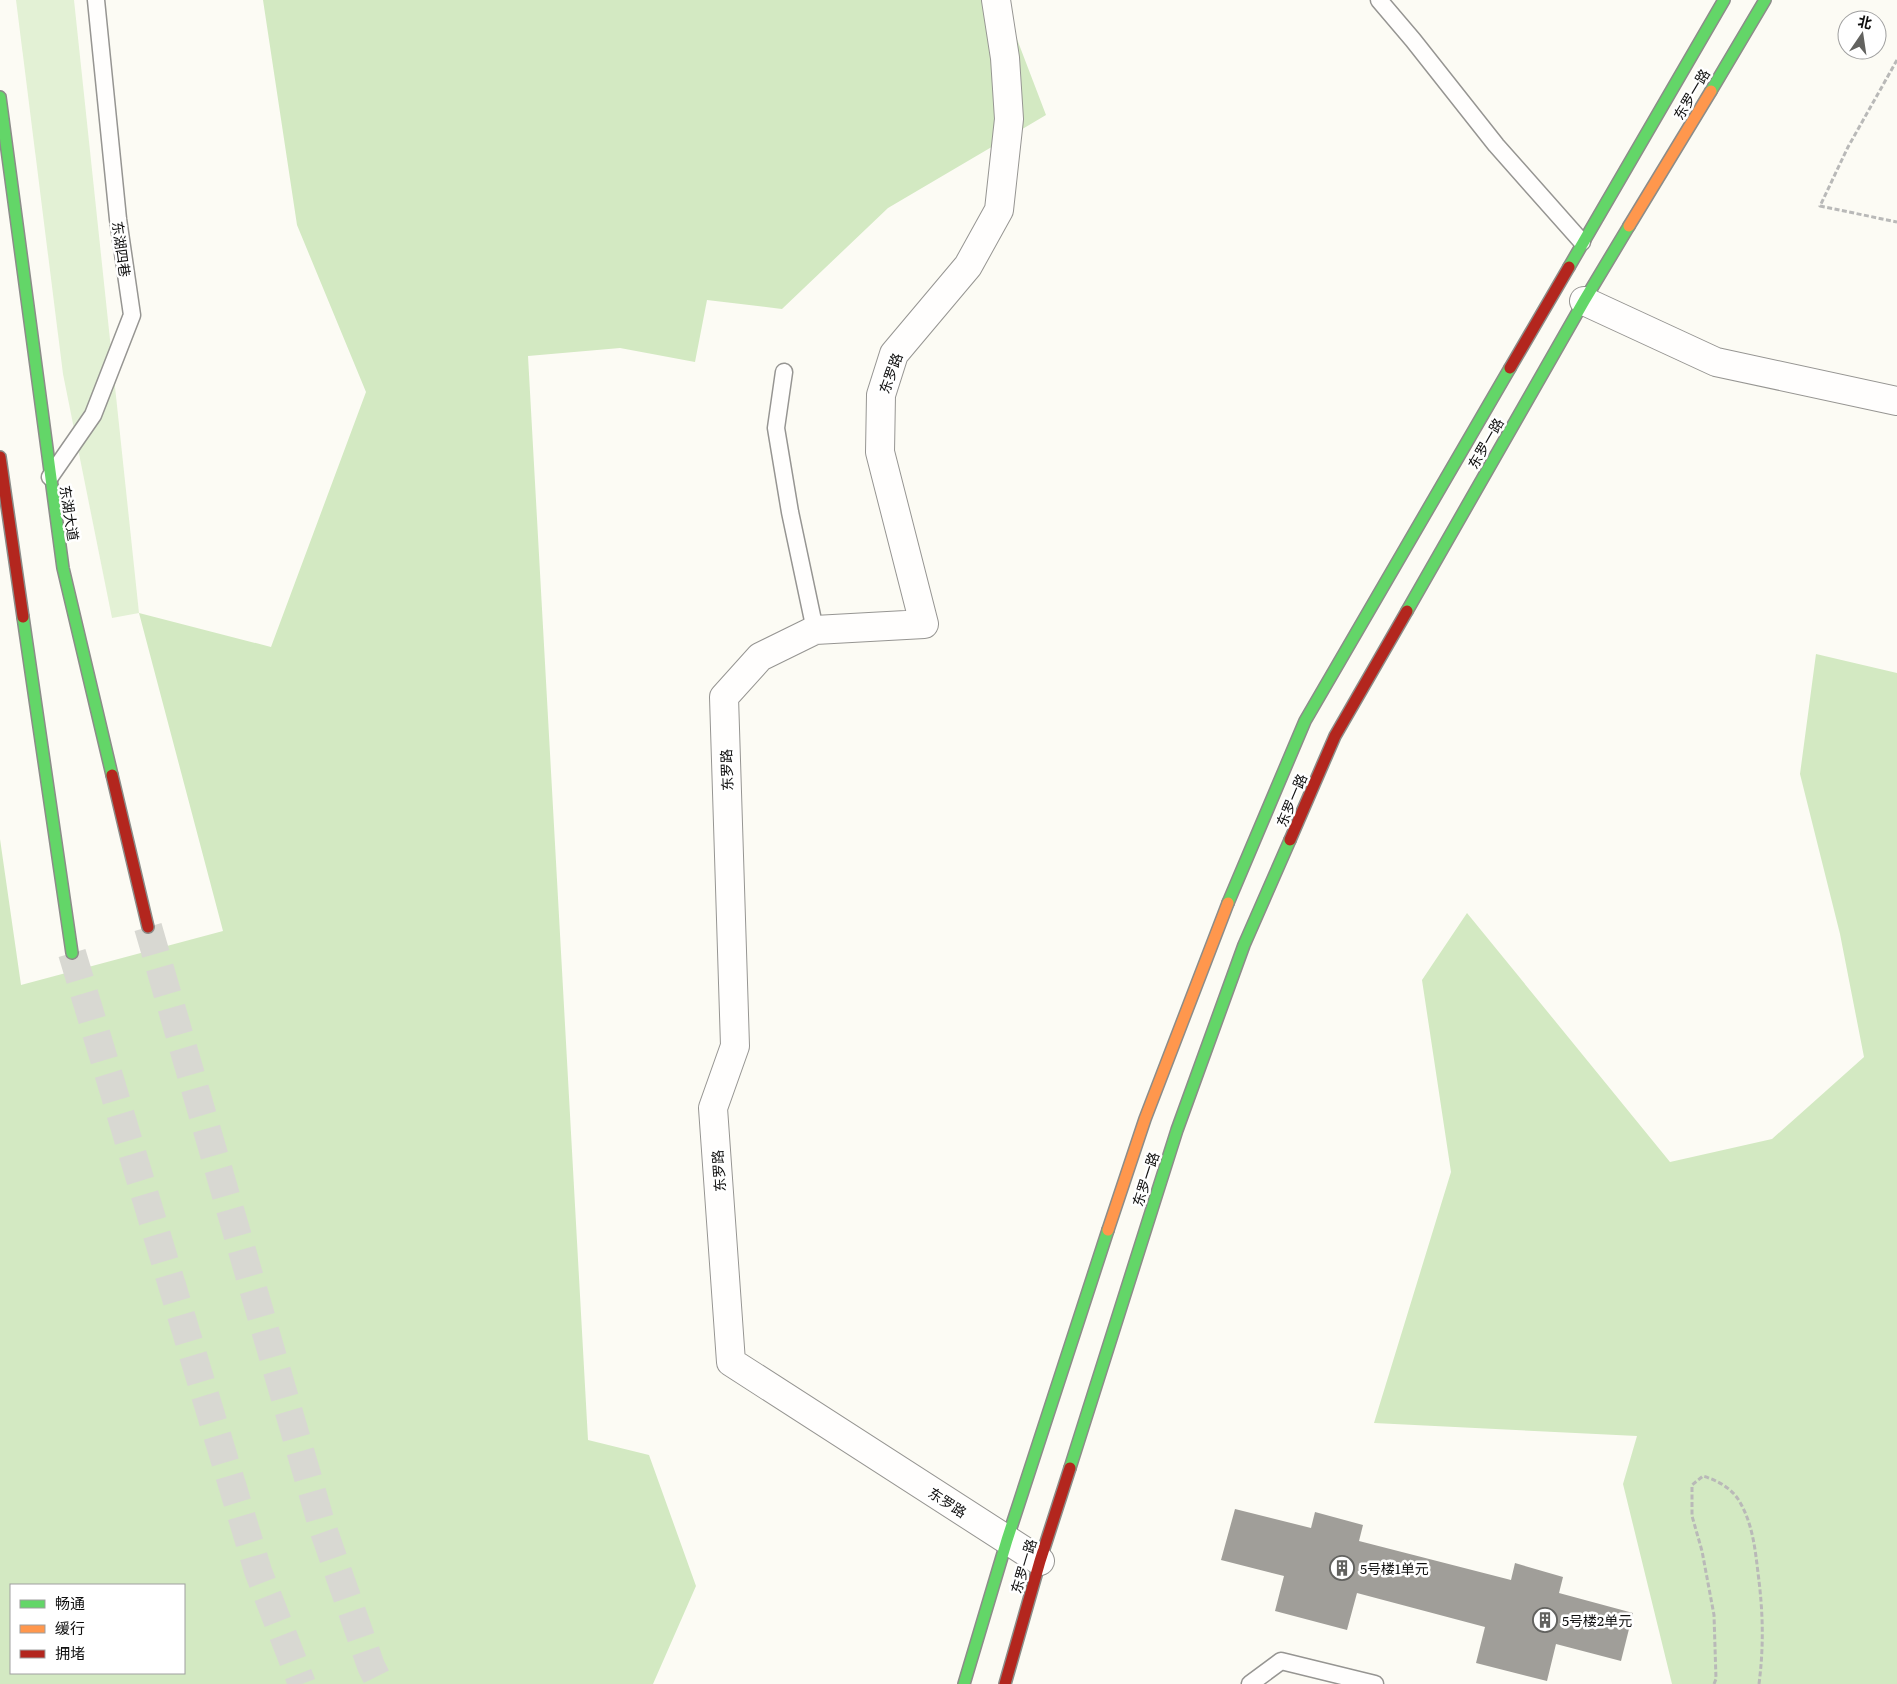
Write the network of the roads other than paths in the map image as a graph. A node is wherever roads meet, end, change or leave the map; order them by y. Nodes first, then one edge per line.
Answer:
1 (96, 0) edge
2 (996, 0) edge
3 (1379, 0) edge
4 (1724, 0) edge
5 (1765, 0) edge
6 (0, 96) edge
7 (1582, 242) junction
8 (1584, 301) junction
9 (784, 372) dead end
10 (1897, 401) edge
11 (0, 457) edge
12 (50, 478) junction
13 (815, 630) junction
14 (148, 927) tunnel mouth
15 (72, 953) tunnel mouth
16 (1007, 1540) junction
17 (1040, 1561) junction
18 (964, 1684) edge
19 (1005, 1684) edge
20 (1250, 1684) edge
21 (1375, 1684) edge

1 - 12 lane, 东湖四巷
2 - 13 street, 东罗路
3 - 7 lane
4 - 7 main road, 东罗一路
5 - 8 main road, 东罗一路
6 - 12 main road, 东湖大道
7 - 16 main road, 东罗一路
8 - 10 street
8 - 17 main road, 东罗一路
9 - 13 lane
11 - 15 main road
12 - 14 main road, 东湖大道
13 - 16 street, 东罗路
16 - 17 street, 东罗路
16 - 18 main road, 东罗一路
17 - 19 main road, 东罗一路
20 - 21 lane

